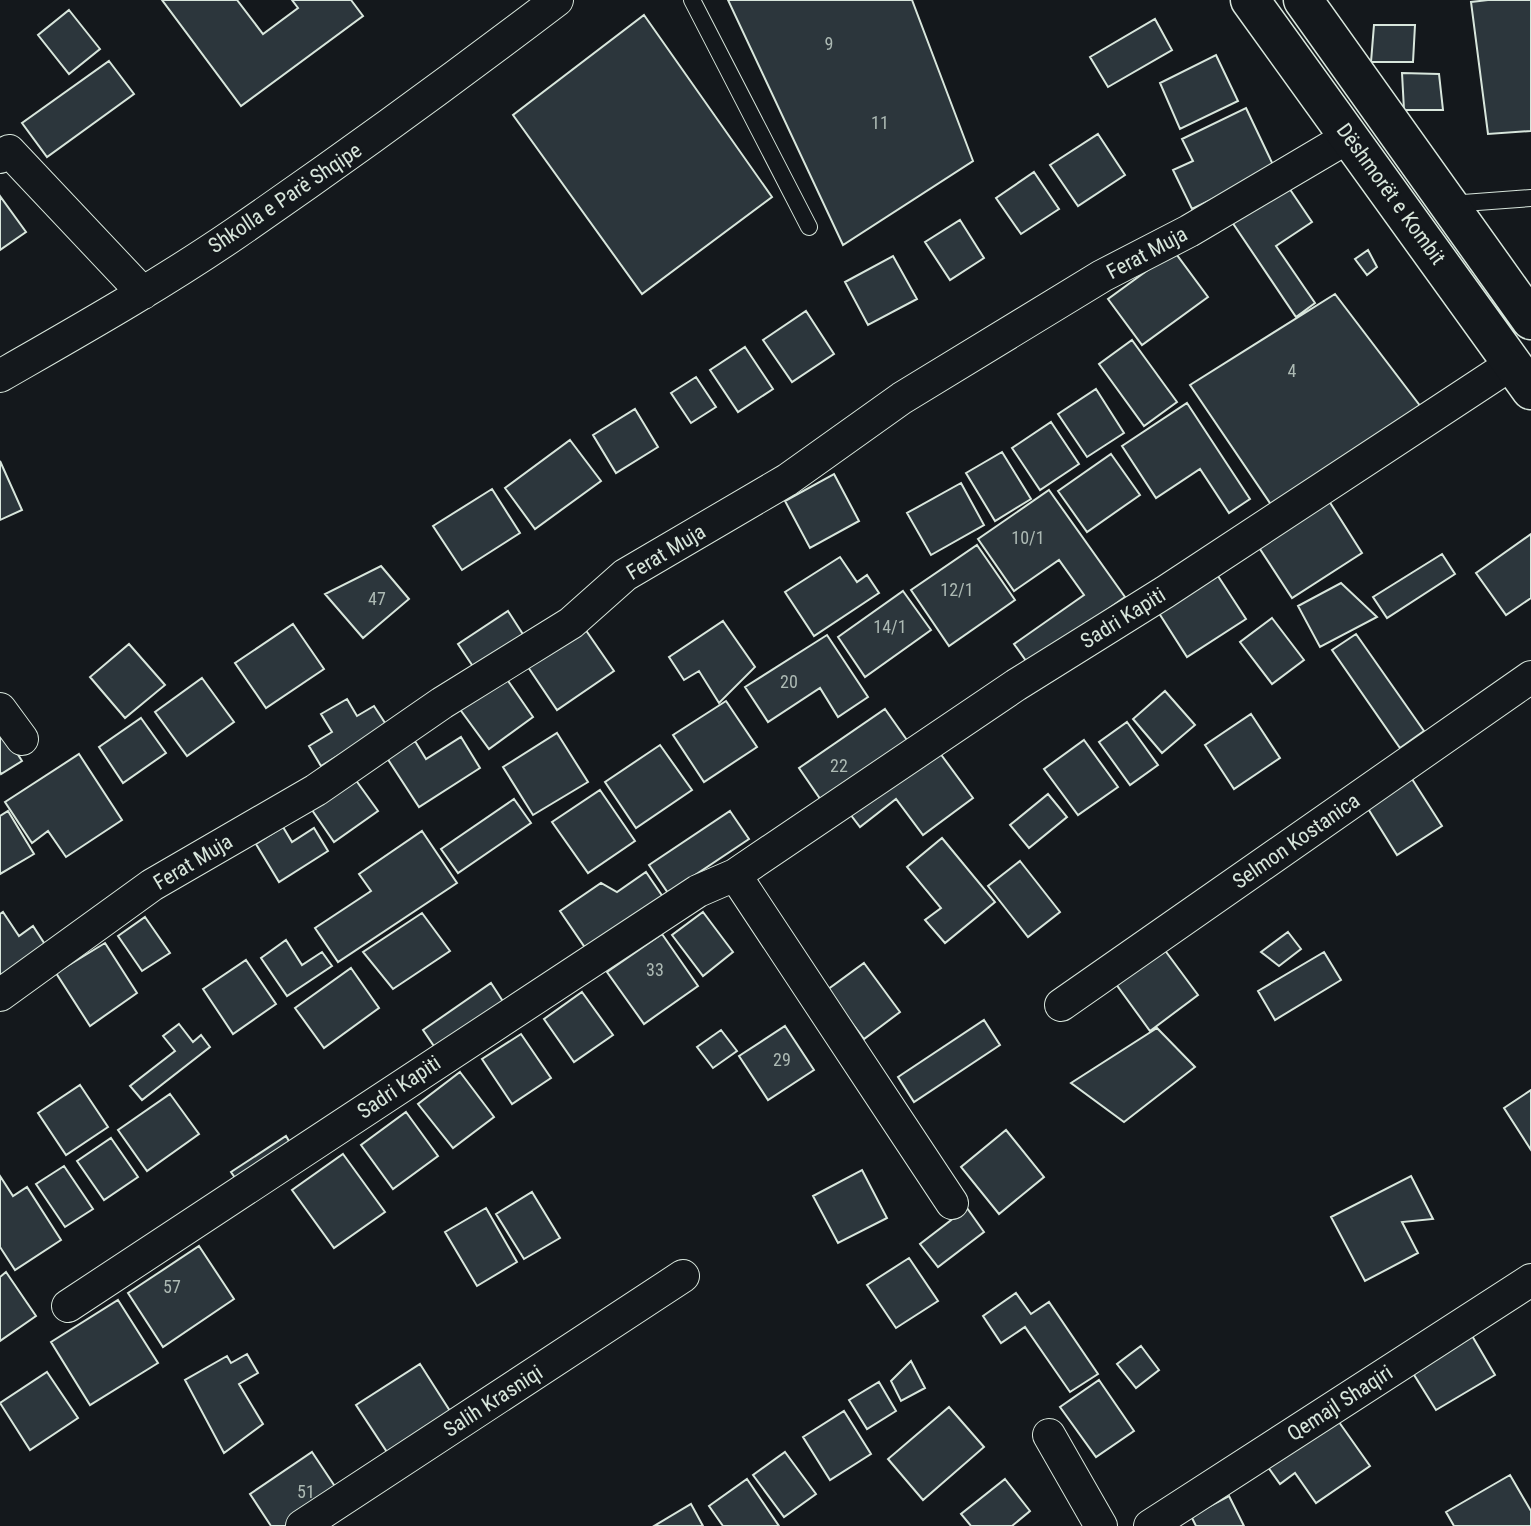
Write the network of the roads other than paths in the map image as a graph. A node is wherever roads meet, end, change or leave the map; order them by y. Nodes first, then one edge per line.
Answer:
1 (557, 0) edge
2 (692, 0) edge
3 (1250, 0) edge
4 (1303, 0) edge
5 (1350, 136) junction
6 (3, 148) edge
7 (1531, 198) edge
8 (1449, 204) junction
9 (1414, 225) junction
10 (809, 227) dead end
11 (143, 293) junction
12 (1531, 320) edge
13 (0, 376) edge
14 (1522, 377) edge
15 (1531, 677) edge
16 (0, 709) edge
17 (22, 739) dead end
18 (735, 875) junction
19 (0, 995) edge
20 (1061, 1005) dead end
21 (952, 1203) dead end
22 (683, 1276) dead end
23 (1531, 1280) edge
24 (68, 1306) dead end
25 (1049, 1435) dead end
26 (302, 1526) edge
27 (1101, 1526) edge
28 (1150, 1526) edge

1 - 11 street, Shkolla e Parë Shqipe
2 - 10 lane
3 - 5 street, Dëshmorët e Kombit
4 - 8 street, Dëshmorët e Kombit
5 - 9 street, Dëshmorët e Kombit
5 - 19 street, Ferat Muja
6 - 11 street
7 - 8 lane
8 - 9 street
8 - 12 street, Dëshmorët e Kombit
9 - 14 street, Dëshmorët e Kombit
11 - 13 street, Shkolla e Parë Shqipe
14 - 18 street, Sadri Kapiti
15 - 20 street, Selmon Kostanica
16 - 17 street
18 - 21 street
18 - 24 street, Sadri Kapiti
22 - 26 street, Salih Krasniqi
23 - 28 street, Qemajl Shaqiri
25 - 27 street

